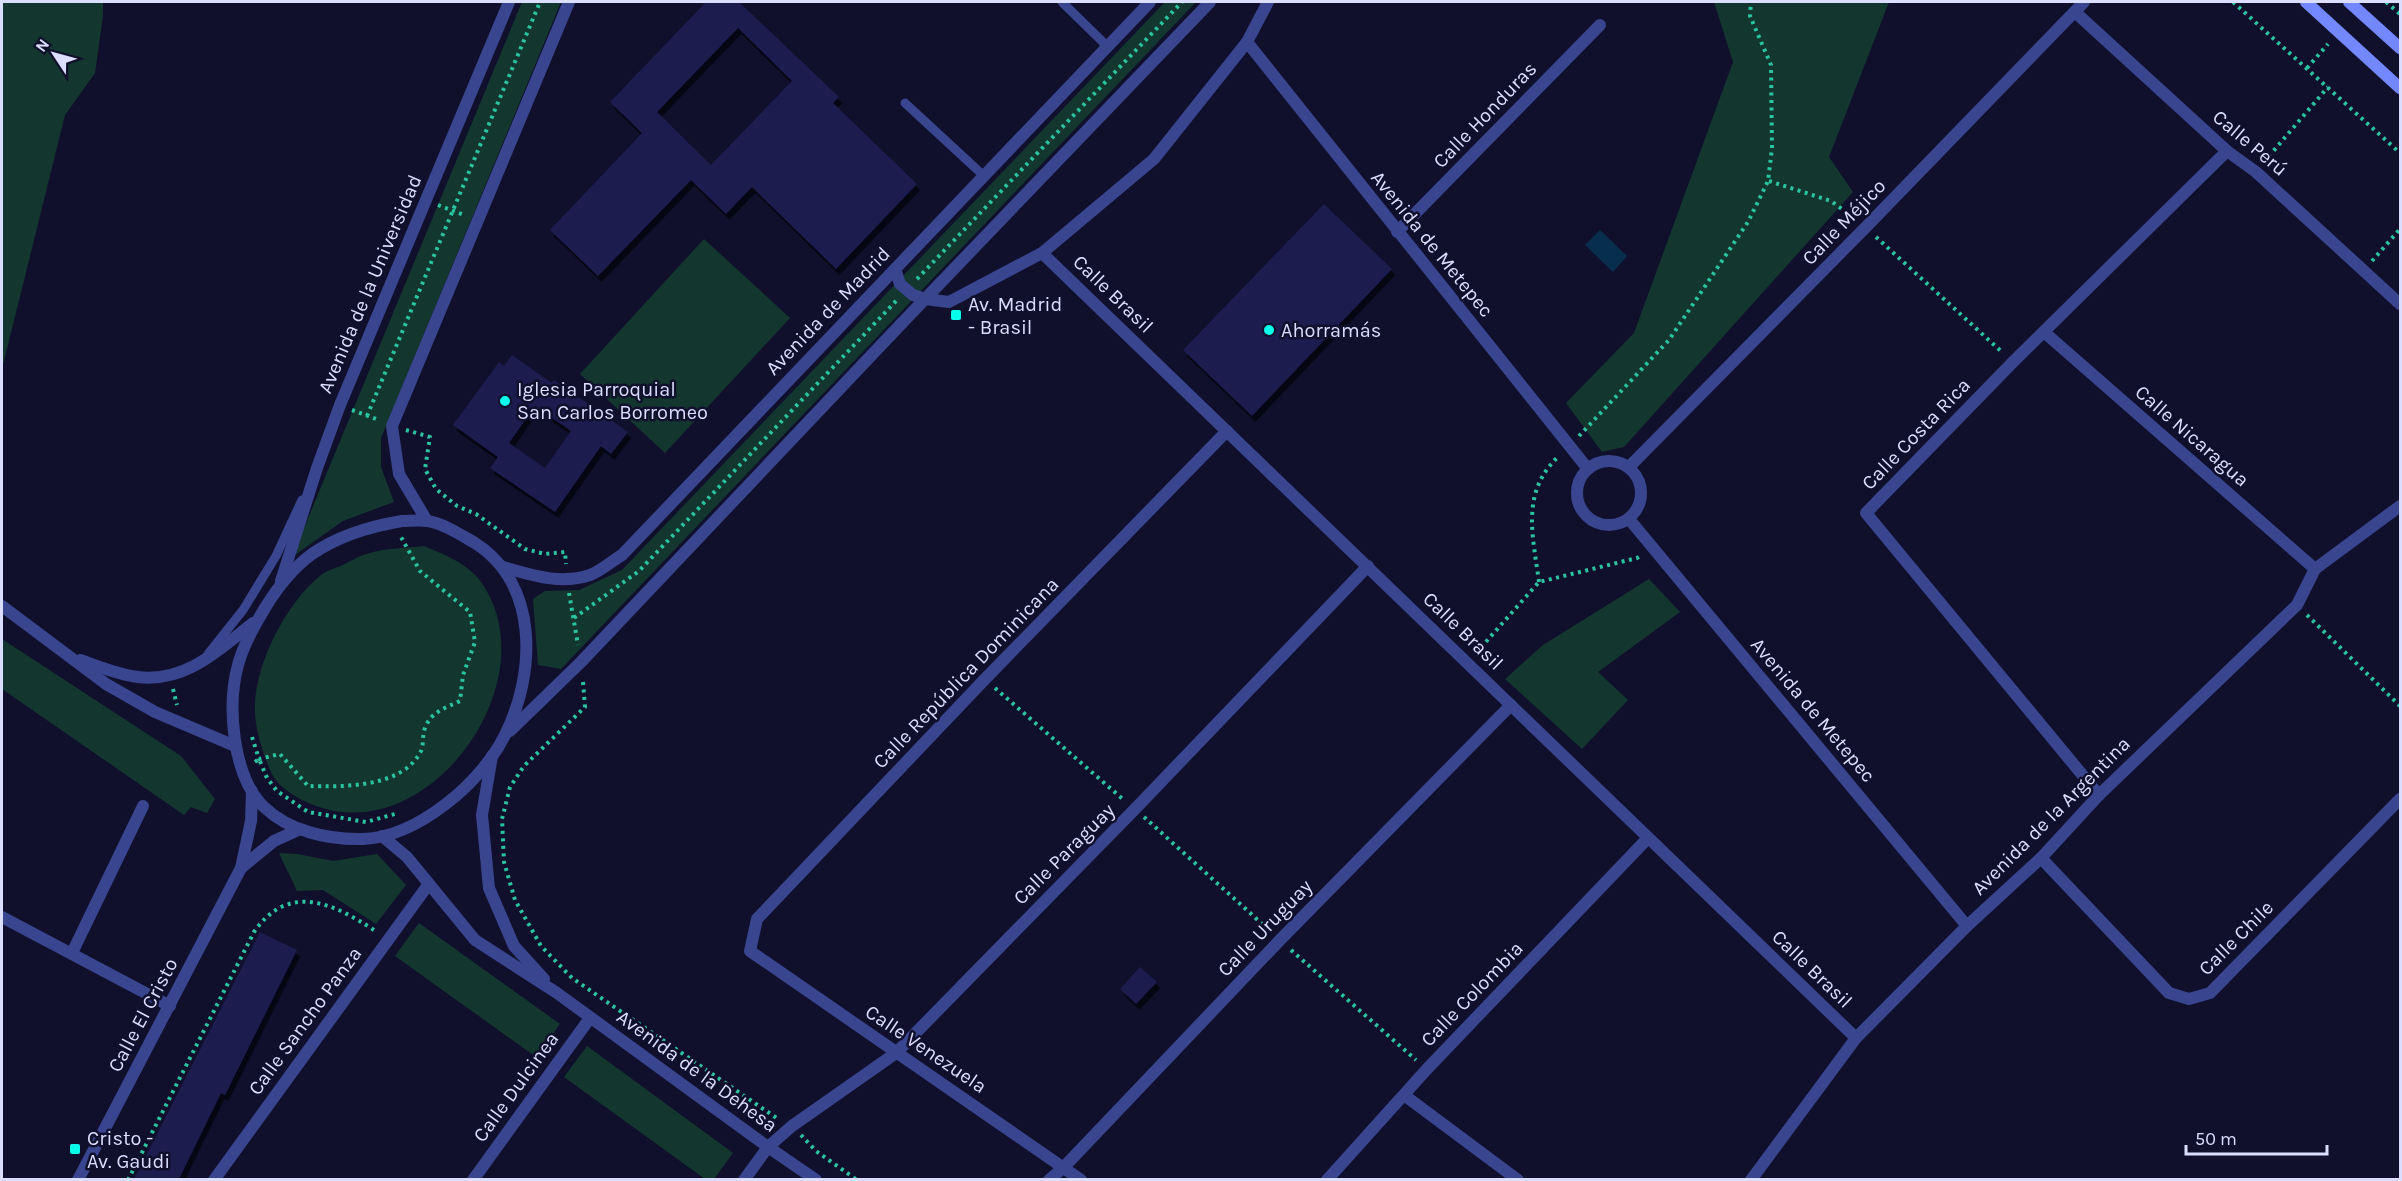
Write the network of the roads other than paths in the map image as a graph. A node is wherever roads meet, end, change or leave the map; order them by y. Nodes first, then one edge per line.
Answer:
1 (509, 2) edge
2 (569, 2) edge
3 (1062, 2) edge
4 (1150, 2) edge
5 (1210, 2) edge
6 (1268, 2) edge
7 (2084, 2) edge
8 (2306, 2) edge
9 (2349, 2) edge
10 (2075, 12) junction
11 (1600, 25) dead end
12 (1247, 42) junction
13 (1107, 46) junction
14 (2400, 48) edge
15 (2400, 88) edge
16 (905, 103) dead end
17 (2227, 151) junction
18 (984, 176) junction
19 (1397, 232) junction
20 (1042, 253) junction
21 (895, 269) junction
22 (925, 299) junction
23 (2400, 304) edge
24 (2044, 332) junction
25 (1227, 431) junction
26 (316, 468) junction
27 (1629, 468) junction
28 (1588, 469) junction
29 (2400, 506) edge
30 (1629, 519) junction
31 (427, 521) junction
32 (1368, 566) junction
33 (503, 567) junction
34 (2315, 569) junction
35 (279, 586) junction
36 (2, 606) edge
37 (257, 621) junction
38 (72, 658) junction
39 (200, 664) junction
40 (1511, 705) junction
41 (505, 736) junction
42 (235, 746) junction
43 (493, 753) junction
44 (252, 791) junction
45 (2098, 795) junction
46 (2400, 799) edge
47 (142, 806) dead end
48 (298, 830) junction
49 (382, 836) junction
50 (1648, 838) junction
51 (2041, 858) junction
52 (241, 868) junction
53 (428, 885) junction
54 (2, 917) edge
55 (1967, 926) junction
56 (750, 951) joint
57 (72, 953) junction
58 (557, 993) junction
59 (170, 1006) junction
60 (590, 1018) junction
61 (1856, 1038) junction
62 (896, 1053) junction
63 (1404, 1095) junction
64 (768, 1147) junction
65 (1064, 1167) junction
66 (78, 1179) edge
67 (214, 1179) edge
68 (473, 1179) edge
69 (744, 1179) edge
70 (816, 1179) edge
71 (1049, 1179) edge
72 (1081, 1179) edge
73 (1327, 1179) edge
74 (1518, 1179) edge
75 (1751, 1179) edge

1 - 26 street, Avenida de la Universidad
2 - 31 street
3 - 13 lane
4 - 13 street, Avenida de Madrid
5 - 22 street
6 - 12 street
7 - 10 street, Calle Méjico
8 - 15 main road
9 - 14 main road
10 - 17 street, Calle Perú
10 - 27 street, Calle Méjico
11 - 19 street, Calle Honduras
12 - 19 street, Avenida de Metepec
12 - 20 street
13 - 18 street, Avenida de Madrid
16 - 18 lane
17 - 23 street, Calle Perú
17 - 24 street, Calle Costa Rica
18 - 21 street, Avenida de Madrid
19 - 28 street, Avenida de Metepec
20 - 22 street
20 - 25 street, Calle Brasil
21 - 22 street
21 - 33 street, Avenida de Madrid
22 - 41 street
24 - 34 street, Calle Nicaragua
24 - 45 street, Calle Costa Rica
25 - 32 street, Calle Brasil
25 - 56 street, Calle República Dominicana
26 - 35 street, Avenida de la Universidad
26 - 39 lane
27 - 28 street
27 - 30 street
28 - 30 street
29 - 34 street, Avenida de la Argentina
30 - 55 street, Avenida de Metepec
31 - 33 street
31 - 35 street
32 - 40 street, Calle Brasil
32 - 62 street, Calle Paraguay
33 - 41 street
34 - 45 street, Avenida de la Argentina
35 - 37 street
36 - 38 street
37 - 39 street
37 - 42 street
38 - 39 street
38 - 42 street
40 - 50 street, Calle Brasil
40 - 65 street, Calle Uruguay
41 - 43 street
42 - 44 street
43 - 49 street
43 - 58 street, Avenida de la Dehesa
44 - 48 street
44 - 52 street, Calle El Cristo
45 - 51 street, Avenida de la Argentina
46 - 51 street, Calle Chile
47 - 57 street
48 - 49 street
48 - 52 street, Calle El Cristo
49 - 53 street, Avenida de la Dehesa
50 - 61 street, Calle Brasil
50 - 63 street, Calle Colombia
51 - 55 street, Avenida de la Argentina
52 - 59 street, Calle El Cristo
53 - 58 street, Avenida de la Dehesa
53 - 67 street, Calle Sancho Panza
54 - 57 street
55 - 61 street, Avenida de la Argentina
56 - 62 street, Calle Venezuela
57 - 59 street
58 - 60 street, Avenida de la Dehesa
59 - 66 street, Calle El Cristo
60 - 64 street, Avenida de la Dehesa
60 - 68 street, Calle Dulcinea
61 - 75 street, Avenida de la Argentina
62 - 64 street, Calle Paraguay
62 - 65 street, Calle Venezuela
63 - 73 street, Calle Colombia
63 - 74 street
64 - 69 street, Calle Paraguay
64 - 70 street, Avenida de la Dehesa
65 - 71 street, Calle Uruguay
65 - 72 street, Calle Venezuela

